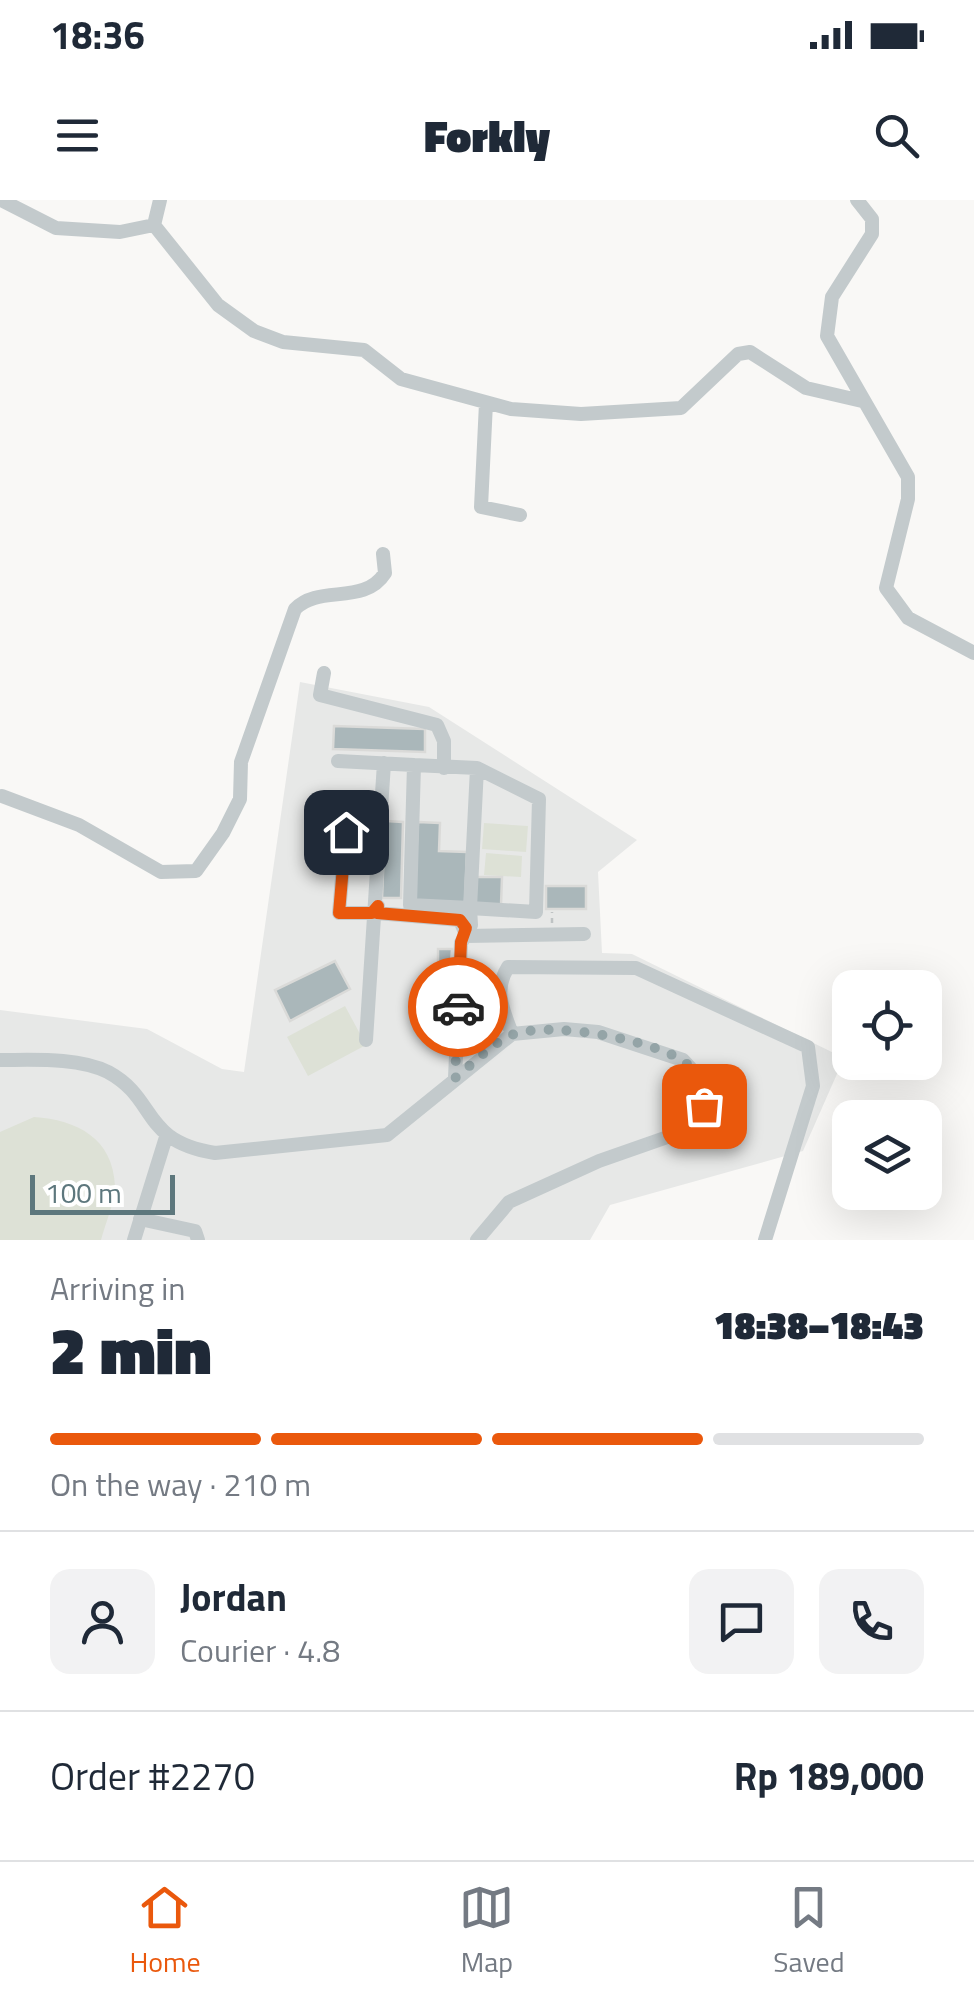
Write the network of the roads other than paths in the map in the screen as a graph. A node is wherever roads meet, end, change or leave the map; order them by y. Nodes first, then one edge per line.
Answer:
1 (2, 200) edge
2 (160, 200) edge
3 (856, 200) edge
4 (154, 224) junction
5 (862, 402) junction
6 (486, 403) junction
7 (520, 515) dead end
8 (384, 554) dead end
9 (974, 653) edge
10 (324, 673) dead end
11 (338, 761) dead end
12 (384, 763) junction
13 (414, 765) junction
14 (444, 768) junction
15 (477, 768) junction
16 (1, 799) edge
17 (346, 832) dead end
18 (470, 908) junction
19 (378, 909) junction
20 (466, 932) junction
21 (584, 934) dead end
22 (512, 1034) junction
23 (366, 1040) dead end
24 (0, 1060) edge
25 (460, 1074) junction
26 (166, 1137) junction
27 (140, 1219) junction
28 (134, 1240) edge
29 (198, 1240) edge
30 (477, 1240) edge
31 (765, 1240) edge

1 - 4 street
2 - 4 street
3 - 5 street
4 - 6 street
5 - 6 street
5 - 9 street
6 - 7 street
8 - 16 street
10 - 14 street
11 - 12 street
12 - 13 street
12 - 19 street
13 - 14 street
13 - 18 street
14 - 15 street
15 - 18 street
15 - 18 street
17 - 19 street
18 - 20 street
19 - 20 street
19 - 23 street
20 - 21 street
20 - 25 street
20 - 25 street
22 - 25 street
22 - 30 street
22 - 31 street
24 - 26 street
25 - 26 street
26 - 27 street
27 - 28 street
27 - 29 street

